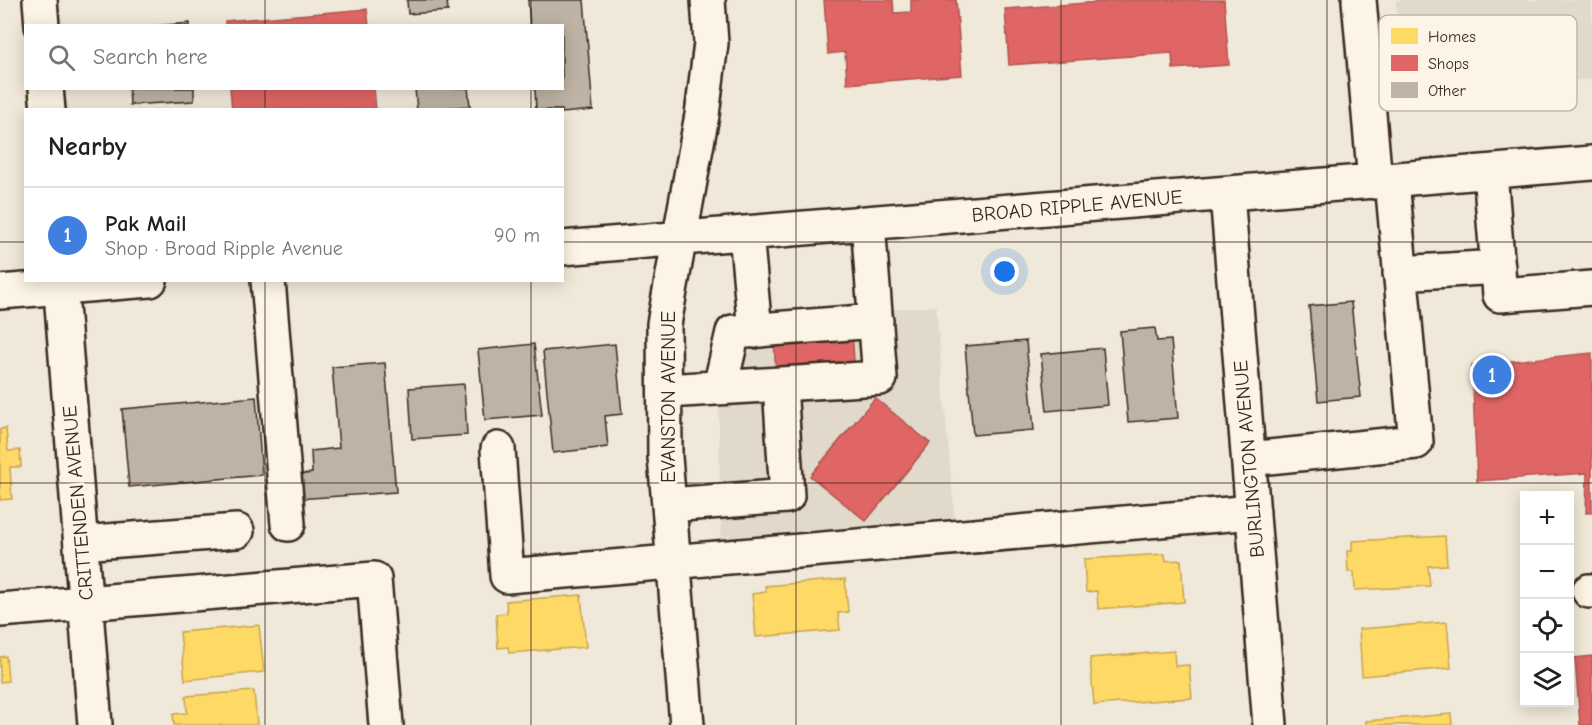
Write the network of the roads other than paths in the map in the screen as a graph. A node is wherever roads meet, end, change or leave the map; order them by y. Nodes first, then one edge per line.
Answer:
1 (40, 0) edge
2 (708, 0) edge
3 (1359, 0) edge
4 (42, 24) edge
5 (46, 90) edge
6 (48, 108) edge
7 (1592, 163) edge
8 (1490, 172) junction
9 (1383, 181) junction
10 (1227, 194) junction
11 (868, 223) junction
12 (746, 233) junction
13 (679, 238) junction
14 (564, 248) edge
15 (1498, 267) junction
16 (1400, 273) junction
17 (106, 282) edge
18 (268, 282) edge
19 (61, 284) edge
20 (1592, 288) edge
21 (0, 292) edge
22 (876, 321) junction
23 (754, 331) junction
24 (780, 385) junction
25 (720, 387) junction
26 (666, 391) junction
27 (498, 449) dead end
28 (1249, 459) junction
29 (669, 505) junction
30 (1253, 512) junction
31 (288, 524) dead end
32 (237, 531) dead end
33 (81, 543) junction
34 (674, 563) junction
35 (86, 603) junction
36 (0, 610) edge
37 (95, 725) edge
38 (386, 725) edge
39 (687, 725) edge
40 (1270, 725) edge

1 - 4 street
2 - 13 street, EVANSTON AVENUE
3 - 9 street
5 - 6 street
7 - 8 street, BROAD RIPPLE AVENUE
8 - 9 street, BROAD RIPPLE AVENUE
8 - 15 street
9 - 10 street, BROAD RIPPLE AVENUE
9 - 16 street
10 - 11 street, BROAD RIPPLE AVENUE
10 - 28 street, BURLINGTON AVENUE
11 - 12 street, BROAD RIPPLE AVENUE
11 - 22 street
12 - 13 street, BROAD RIPPLE AVENUE
12 - 23 street
13 - 14 street, BROAD RIPPLE AVENUE
13 - 26 street, EVANSTON AVENUE
15 - 16 street
15 - 20 street
16 - 28 street
17 - 19 street
18 - 31 street
19 - 21 street
19 - 33 street, CRITTENDEN AVENUE
22 - 23 street
22 - 24 street
23 - 25 street
24 - 25 street
24 - 29 street
25 - 26 street
26 - 29 street, EVANSTON AVENUE
27 - 34 street
28 - 30 street, BURLINGTON AVENUE
29 - 34 street, EVANSTON AVENUE
30 - 34 street
30 - 40 street, BURLINGTON AVENUE
32 - 33 street
33 - 35 street, CRITTENDEN AVENUE
34 - 39 street, EVANSTON AVENUE
35 - 36 street
35 - 37 street, CRITTENDEN AVENUE
35 - 38 street

